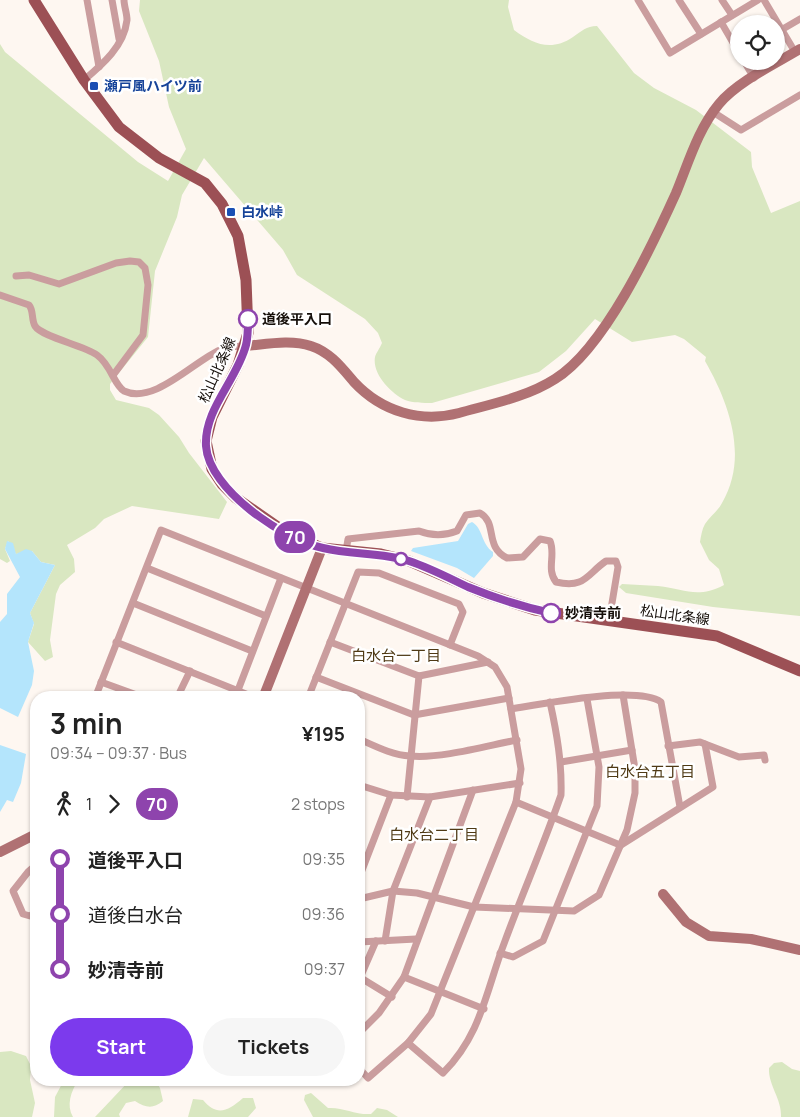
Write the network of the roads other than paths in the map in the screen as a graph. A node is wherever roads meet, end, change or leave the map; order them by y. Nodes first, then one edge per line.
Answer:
1 (34, 0) edge
2 (87, 0) edge
3 (112, 0) edge
4 (124, 0) edge
5 (638, 0) edge
6 (679, 0) edge
7 (722, 0) edge
8 (758, 0) edge
9 (764, 0) edge
10 (732, 15) joint
11 (771, 15) edge
12 (730, 16) edge
13 (800, 19) edge
14 (721, 22) junction
15 (785, 28) edge
16 (701, 34) junction
17 (730, 38) edge
18 (785, 38) edge
19 (119, 40) junction
20 (798, 51) edge
21 (99, 67) junction
22 (749, 70) edge
23 (754, 78) junction
24 (84, 80) junction
25 (800, 95) edge
26 (713, 112) junction
27 (16, 276) dead end
28 (0, 295) edge
29 (246, 346) junction
30 (114, 374) junction
31 (322, 548) junction
32 (346, 551) junction
33 (147, 568) junction
34 (281, 578) junction
35 (306, 588) junction
36 (133, 603) junction
37 (345, 604) junction
38 (266, 616) junction
39 (609, 621) junction
40 (116, 642) junction
41 (330, 642) junction
42 (450, 645) junction
43 (252, 651) junction
44 (488, 662) junction
45 (190, 671) junction
46 (800, 671) edge
47 (419, 676) junction
48 (316, 677) junction
49 (102, 682) junction
50 (238, 690) joint
51 (98, 691) edge
52 (124, 691) edge
53 (181, 691) edge
54 (266, 691) edge
55 (311, 691) edge
56 (352, 691) edge
57 (623, 695) junction
58 (365, 696) edge
59 (509, 698) junction
60 (587, 699) junction
61 (550, 702) junction
62 (511, 709) junction
63 (414, 715) junction
64 (517, 740) junction
65 (365, 742) edge
66 (705, 744) junction
67 (668, 746) junction
68 (632, 750) junction
69 (410, 756) junction
70 (597, 756) junction
71 (765, 760) dead end
72 (561, 762) junction
73 (520, 783) junction
74 (365, 786) edge
75 (472, 790) junction
76 (391, 795) junction
77 (407, 797) junction
78 (430, 797) junction
79 (516, 802) junction
80 (680, 807) junction
81 (553, 817) junction
82 (587, 832) junction
83 (30, 837) edge
84 (620, 845) junction
85 (0, 852) edge
86 (365, 862) edge
87 (30, 870) edge
88 (393, 891) junction
89 (663, 894) dead end
90 (434, 897) junction
91 (365, 898) edge
92 (474, 907) junction
93 (517, 910) junction
94 (556, 910) junction
95 (30, 916) edge
96 (416, 939) junction
97 (376, 941) junction
98 (384, 941) junction
99 (365, 942) edge
100 (800, 950) edge
101 (500, 953) junction
102 (365, 967) edge
103 (404, 977) junction
104 (365, 982) edge
105 (440, 992) junction
106 (392, 997) junction
107 (484, 1009) junction
108 (365, 1026) edge
109 (408, 1043) junction
110 (365, 1075) edge

1 - 24 main road, 松山北条線
2 - 21 street
3 - 19 street
4 - 19 street
5 - 16 street
6 - 16 street
7 - 10 street
8 - 10 street
9 - 11 street
12 - 14 street
13 - 15 street
14 - 16 street
14 - 17 street
18 - 20 street
19 - 21 street
20 - 23 street
21 - 24 street
22 - 23 street
23 - 26 street
24 - 29 main road, 松山北条線
25 - 26 street
26 - 29 street
27 - 30 street
28 - 30 street
29 - 30 street
29 - 31 main road, 松山北条線
31 - 32 main road, 松山北条線
31 - 35 street
32 - 39 main road, 松山北条線
32 - 39 street
33 - 34 street
33 - 36 street
33 - 38 street
34 - 35 street
34 - 38 street
35 - 37 street
35 - 54 street
36 - 40 street
36 - 43 street
37 - 41 street
37 - 42 street
37 - 42 street
38 - 43 street
39 - 46 main road, 松山北条線
40 - 45 street
40 - 49 street
41 - 47 street
41 - 48 street
42 - 44 street
43 - 50 street
44 - 47 street
44 - 59 street
45 - 50 street
45 - 53 street
47 - 63 street
48 - 55 street
48 - 56 street
49 - 51 street
49 - 52 street
57 - 60 street
57 - 67 street
57 - 68 street
58 - 63 street
59 - 62 street
59 - 63 street
60 - 61 street
60 - 70 street
61 - 62 street
61 - 72 street
62 - 64 street
63 - 69 street
64 - 69 street
64 - 73 street
65 - 69 street
66 - 67 street
66 - 71 street
66 - 80 street
67 - 80 street
68 - 70 street
68 - 84 street
69 - 77 street
70 - 72 street
70 - 82 street
72 - 81 street
73 - 75 street
73 - 79 street
74 - 76 street
75 - 78 street
75 - 90 street
76 - 77 street
76 - 86 street
77 - 78 street
78 - 88 street
79 - 81 street
79 - 92 street
80 - 84 street
81 - 82 street
81 - 93 street
82 - 84 street
82 - 94 street
83 - 85 street
84 - 94 street
87 - 95 street
88 - 90 street
88 - 91 street
88 - 98 street
89 - 100 street
90 - 92 street
90 - 96 street
92 - 93 street
92 - 105 street
93 - 94 street
93 - 101 street
94 - 101 street
96 - 98 street
96 - 103 street
97 - 98 street
97 - 99 street
97 - 102 street
101 - 107 street
103 - 105 street
103 - 106 street
104 - 106 street
105 - 107 street
105 - 109 street
106 - 108 street
107 - 109 street
109 - 110 street

